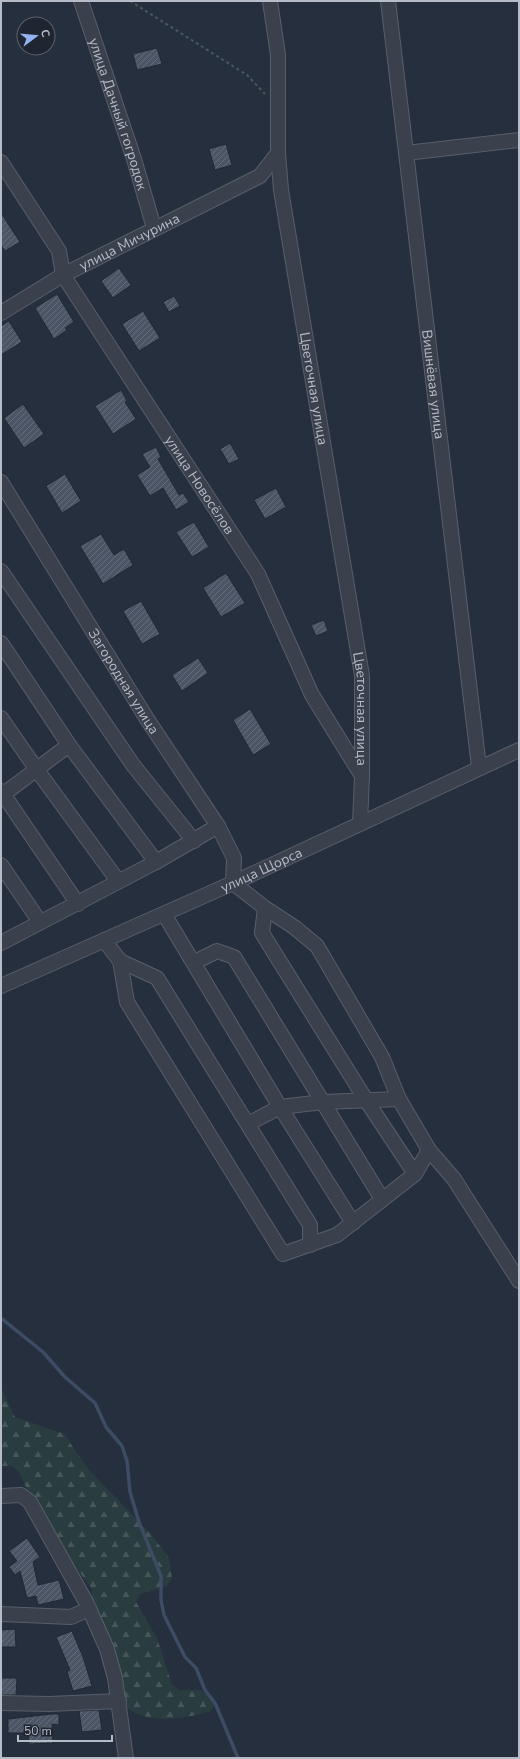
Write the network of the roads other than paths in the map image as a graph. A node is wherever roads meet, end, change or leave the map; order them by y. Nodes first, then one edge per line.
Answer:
1 (81, 1) edge
2 (270, 1) edge
3 (388, 1) edge
4 (519, 140) edge
5 (278, 153) junction
6 (406, 153) junction
7 (1, 162) edge
8 (260, 176) junction
9 (281, 190) junction
10 (154, 228) junction
11 (63, 275) junction
12 (1, 312) edge
13 (1, 482) edge
14 (1, 571) edge
15 (1, 643) edge
16 (1, 718) edge
17 (69, 745) junction
18 (519, 750) edge
19 (479, 767) junction
20 (37, 770) junction
21 (362, 776) junction
22 (2, 794) edge
23 (360, 823) junction
24 (218, 826) junction
25 (194, 841) junction
26 (156, 862) junction
27 (1, 865) edge
28 (118, 881) junction
29 (233, 883) junction
30 (78, 904) junction
31 (265, 908) junction
32 (164, 914) junction
33 (40, 922) junction
34 (104, 940) junction
35 (1, 943) edge
36 (120, 961) junction
37 (195, 962) junction
38 (1, 986) edge
39 (366, 1100) junction
40 (399, 1100) junction
41 (322, 1102) junction
42 (280, 1107) junction
43 (248, 1124) junction
44 (429, 1150) junction
45 (415, 1174) junction
46 (382, 1198) junction
47 (353, 1223) junction
48 (310, 1245) junction
49 (519, 1281) edge
50 (3, 1496) edge
51 (89, 1609) junction
52 (1, 1614) edge
53 (119, 1701) junction
54 (1, 1703) edge
55 (126, 1758) edge

1 - 10 street, улица Дачный гогродок
2 - 5 street, Цветочная улица
3 - 6 street, Вишнёвая улица
4 - 6 street
5 - 8 street, улица Мичурина
5 - 9 street, Цветочная улица
6 - 19 street, Вишнёвая улица
7 - 11 street, улица Новосёлов
8 - 9 street
8 - 10 street, улица Мичурина
9 - 21 street, Цветочная улица
10 - 11 street, улица Мичурина
11 - 12 street, улица Мичурина
11 - 21 street, улица Новосёлов
13 - 24 street, Загородная улица
14 - 25 street
15 - 17 street
16 - 20 street
17 - 20 street
17 - 26 street
18 - 19 street, улица Щорса
19 - 23 street, улица Щорса
20 - 22 street
20 - 28 street
21 - 23 street
22 - 30 street
23 - 29 street, улица Щорса
24 - 25 street
24 - 29 street, Загородная улица
25 - 26 street
26 - 28 street
27 - 33 street
28 - 30 street
29 - 31 street
29 - 32 street, улица Щорса
30 - 33 street
31 - 39 street
31 - 40 street
32 - 34 street, улица Щорса
32 - 37 street
33 - 35 street
34 - 36 street
34 - 38 street, улица Щорса
36 - 43 street
36 - 48 street
37 - 41 street
37 - 42 street
39 - 40 street
39 - 41 street
39 - 45 street
40 - 44 street
41 - 42 street
41 - 46 street
42 - 43 street
42 - 47 street
43 - 48 street
44 - 45 street
44 - 49 street
45 - 46 street
46 - 47 street
47 - 48 street
50 - 51 street
51 - 52 street
51 - 53 street
53 - 54 street
53 - 55 street

